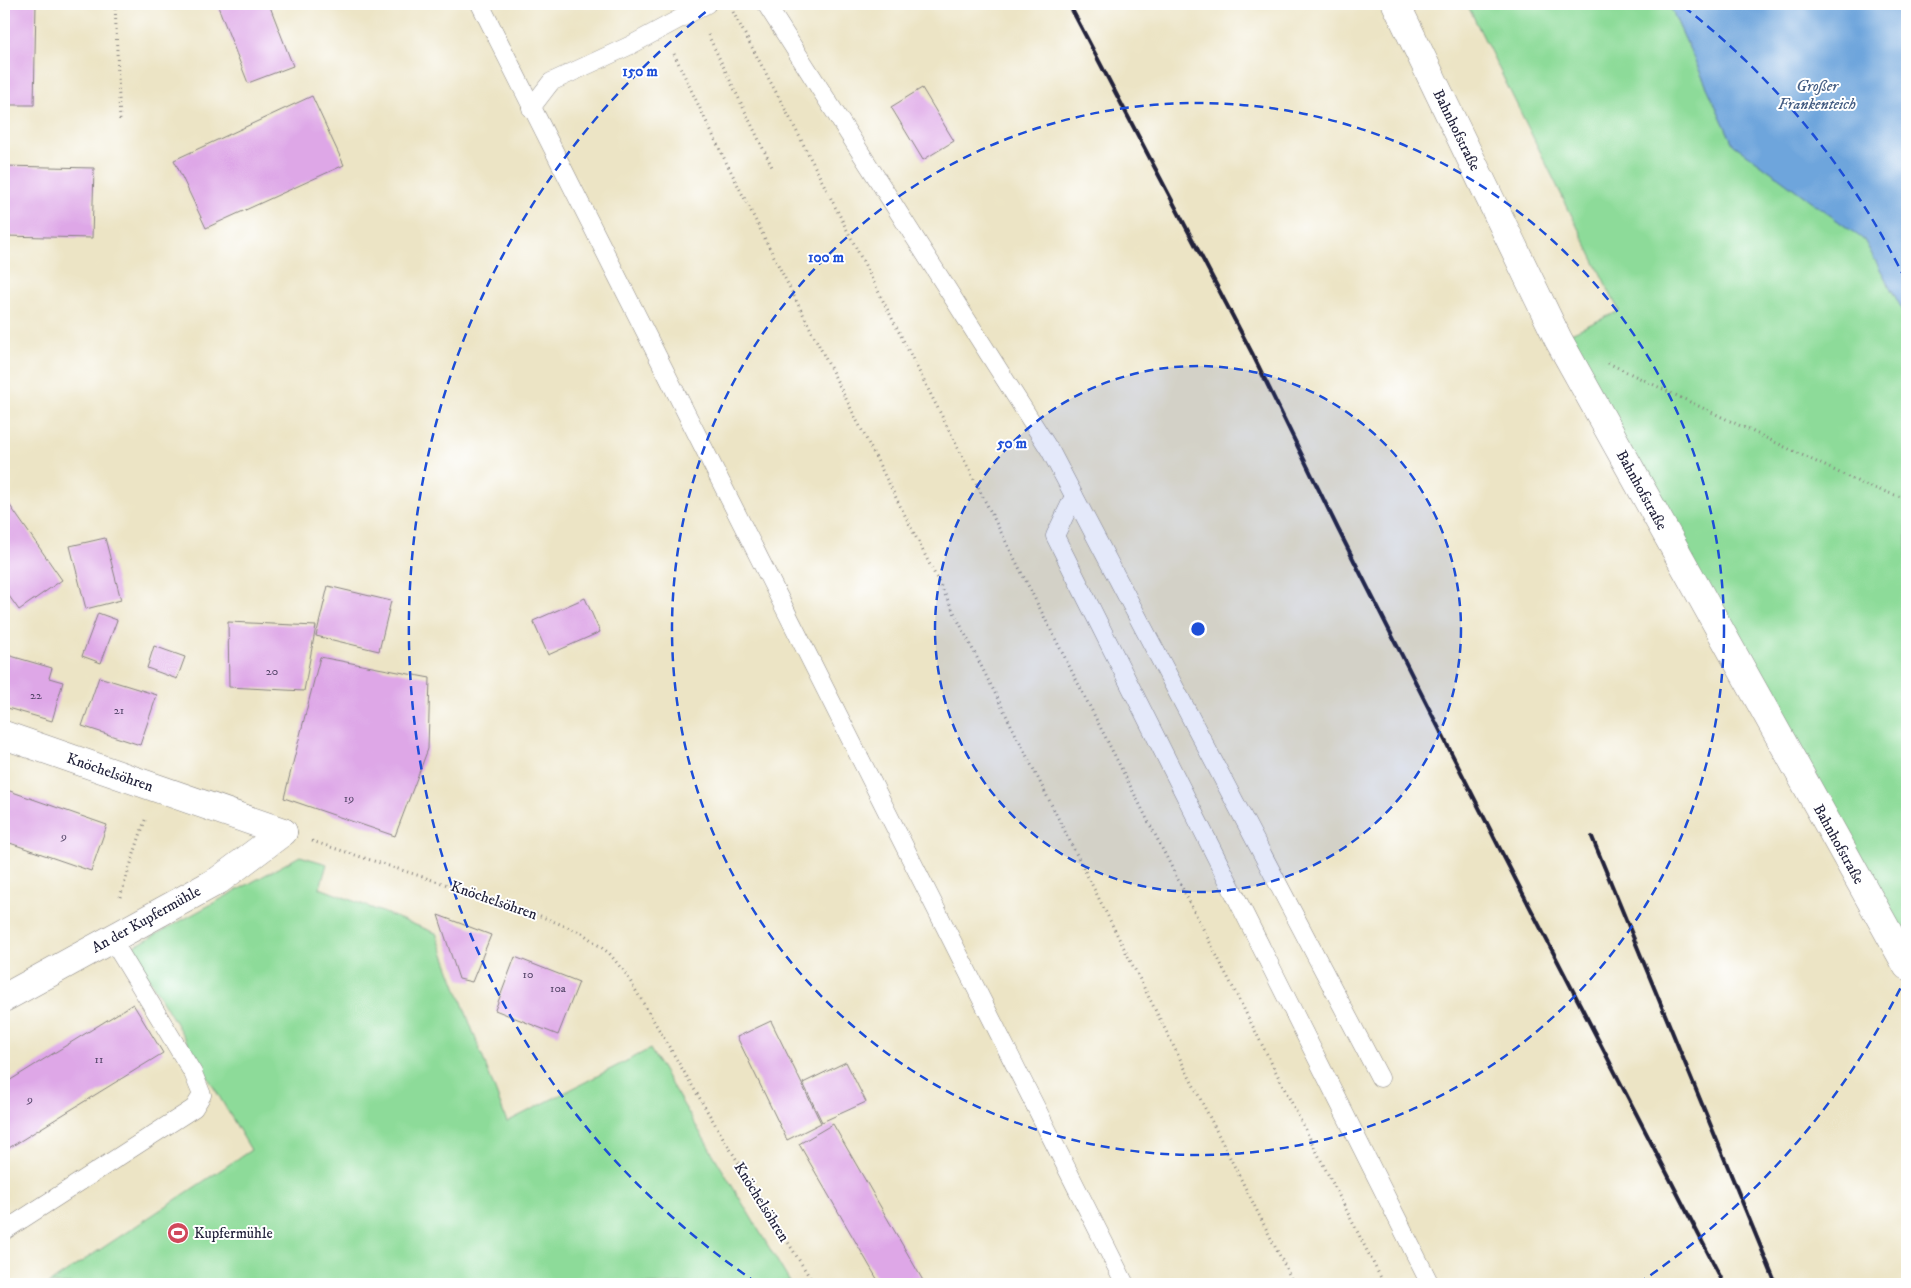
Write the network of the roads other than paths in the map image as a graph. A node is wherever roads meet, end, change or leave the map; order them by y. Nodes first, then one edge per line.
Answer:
1 (480, 4) edge
2 (766, 4) edge
3 (1396, 4) edge
4 (701, 7) edge
5 (531, 108) junction
6 (1074, 496) junction
7 (4, 735) edge
8 (283, 832) joint
9 (111, 938) junction
10 (1907, 966) edge
11 (4, 998) edge
12 (1380, 1078) dead end
13 (4, 1231) edge
14 (1125, 1284) edge
15 (1430, 1284) edge

1 - 5 lane
2 - 6 lane
3 - 10 street, Bahnhofstraße
4 - 5 lane
5 - 14 lane
6 - 12 lane
6 - 15 lane
7 - 8 street, Knöchelsöhren
8 - 9 street, An der Kupfermühle
9 - 11 street, An der Kupfermühle
9 - 13 lane

